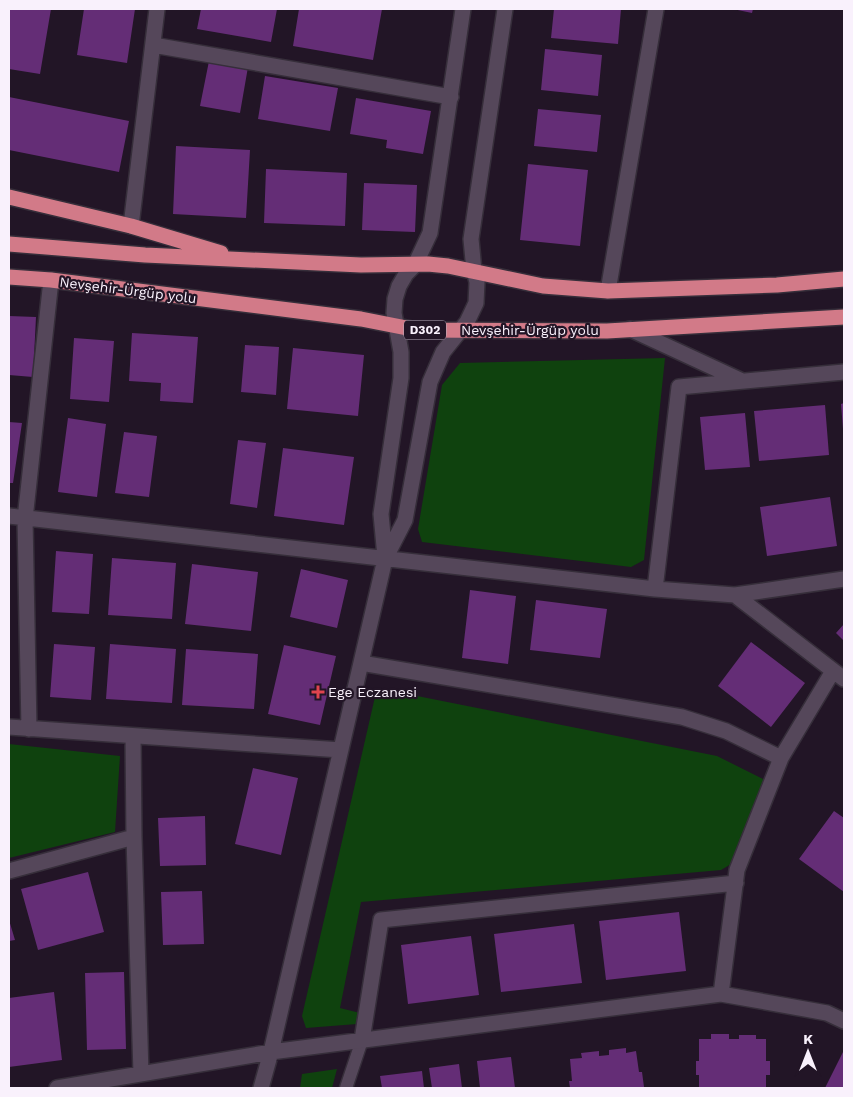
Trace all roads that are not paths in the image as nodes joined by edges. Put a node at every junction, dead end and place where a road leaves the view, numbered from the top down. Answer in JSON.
{"nodes":[{"id":1,"x":157,"y":9,"type":"edge"},
{"id":2,"x":463,"y":9,"type":"edge"},
{"id":3,"x":505,"y":9,"type":"edge"},
{"id":4,"x":656,"y":9,"type":"edge"},
{"id":5,"x":153,"y":45,"type":"junction"},
{"id":6,"x":451,"y":97,"type":"junction"},
{"id":7,"x":9,"y":197,"type":"edge"},
{"id":8,"x":131,"y":226,"type":"junction"},
{"id":9,"x":9,"y":244,"type":"edge"},
{"id":10,"x":244,"y":260,"type":"junction"},
{"id":11,"x":415,"y":264,"type":"junction"},
{"id":12,"x":474,"y":271,"type":"junction"},
{"id":13,"x":9,"y":277,"type":"edge"},
{"id":14,"x":844,"y":279,"type":"edge"},
{"id":15,"x":51,"y":280,"type":"junction"},
{"id":16,"x":608,"y":291,"type":"junction"},
{"id":17,"x":844,"y":317,"type":"edge"},
{"id":18,"x":396,"y":326,"type":"junction"},
{"id":19,"x":630,"y":329,"type":"junction"},
{"id":20,"x":460,"y":330,"type":"junction"},
{"id":21,"x":844,"y":372,"type":"edge"},
{"id":22,"x":741,"y":381,"type":"junction"},
{"id":23,"x":9,"y":516,"type":"edge"},
{"id":24,"x":25,"y":519,"type":"junction"},
{"id":25,"x":385,"y":559,"type":"junction"},
{"id":26,"x":844,"y":579,"type":"edge"},
{"id":27,"x":656,"y":589,"type":"junction"},
{"id":28,"x":735,"y":595,"type":"junction"},
{"id":29,"x":360,"y":663,"type":"junction"},
{"id":30,"x":839,"y":675,"type":"edge"},
{"id":31,"x":9,"y":727,"type":"edge"},
{"id":32,"x":29,"y":729,"type":"junction"},
{"id":33,"x":133,"y":736,"type":"junction"},
{"id":34,"x":341,"y":750,"type":"junction"},
{"id":35,"x":781,"y":758,"type":"junction"},
{"id":36,"x":134,"y":838,"type":"junction"},
{"id":37,"x":9,"y":871,"type":"edge"},
{"id":38,"x":736,"y":883,"type":"junction"},
{"id":39,"x":721,"y":994,"type":"junction"},
{"id":40,"x":844,"y":1021,"type":"edge"},
{"id":41,"x":362,"y":1040,"type":"junction"},
{"id":42,"x":271,"y":1052,"type":"junction"},
{"id":43,"x":142,"y":1074,"type":"junction"},
{"id":44,"x":57,"y":1088,"type":"edge"},
{"id":45,"x":261,"y":1088,"type":"edge"},
{"id":46,"x":271,"y":1088,"type":"edge"},
{"id":47,"x":346,"y":1088,"type":"edge"}],
"edges":[{"from":1,"to":5,"type":"street"},
{"from":2,"to":6,"type":"street"},
{"from":3,"to":12,"type":"street"},
{"from":4,"to":16,"type":"street"},
{"from":5,"to":6,"type":"street"},
{"from":5,"to":8,"type":"street"},
{"from":6,"to":11,"type":"street"},
{"from":7,"to":8,"type":"highway"},
{"from":8,"to":10,"type":"highway"},
{"from":9,"to":10,"type":"highway"},
{"from":10,"to":11,"type":"highway"},
{"from":11,"to":12,"type":"highway"},
{"from":11,"to":18,"type":"street"},
{"from":12,"to":16,"type":"highway"},
{"from":12,"to":20,"type":"street"},
{"from":13,"to":15,"type":"highway","name":"Nevşehir-Ürgüp yolu","number":"D302"},
{"from":14,"to":16,"type":"highway"},
{"from":15,"to":18,"type":"highway","name":"Nevşehir-Ürgüp yolu","number":"D302"},
{"from":15,"to":24,"type":"street"},
{"from":17,"to":19,"type":"highway","name":"Nevşehir-Ürgüp yolu","number":"D302"},
{"from":18,"to":20,"type":"highway","name":"Nevşehir-Ürgüp yolu","number":"D302"},
{"from":18,"to":25,"type":"street"},
{"from":19,"to":20,"type":"highway","name":"Nevşehir-Ürgüp yolu","number":"D302"},
{"from":19,"to":22,"type":"street"},
{"from":20,"to":25,"type":"street"},
{"from":21,"to":22,"type":"street"},
{"from":22,"to":27,"type":"street"},
{"from":23,"to":24,"type":"street"},
{"from":24,"to":25,"type":"street"},
{"from":24,"to":32,"type":"street"},
{"from":25,"to":27,"type":"street"},
{"from":25,"to":29,"type":"street"},
{"from":26,"to":28,"type":"street"},
{"from":27,"to":28,"type":"street"},
{"from":28,"to":30,"type":"street"},
{"from":29,"to":34,"type":"street"},
{"from":29,"to":35,"type":"street"},
{"from":30,"to":35,"type":"street"},
{"from":31,"to":32,"type":"street"},
{"from":32,"to":33,"type":"street"},
{"from":33,"to":34,"type":"street"},
{"from":33,"to":36,"type":"street"},
{"from":34,"to":42,"type":"street"},
{"from":35,"to":38,"type":"street"},
{"from":36,"to":37,"type":"street"},
{"from":36,"to":43,"type":"street"},
{"from":38,"to":39,"type":"street"},
{"from":38,"to":41,"type":"street"},
{"from":39,"to":40,"type":"street"},
{"from":39,"to":41,"type":"street"},
{"from":41,"to":42,"type":"street"},
{"from":41,"to":47,"type":"lane"},
{"from":42,"to":43,"type":"street"},
{"from":42,"to":45,"type":"street"},
{"from":42,"to":46,"type":"street"},
{"from":43,"to":44,"type":"street"}]}
